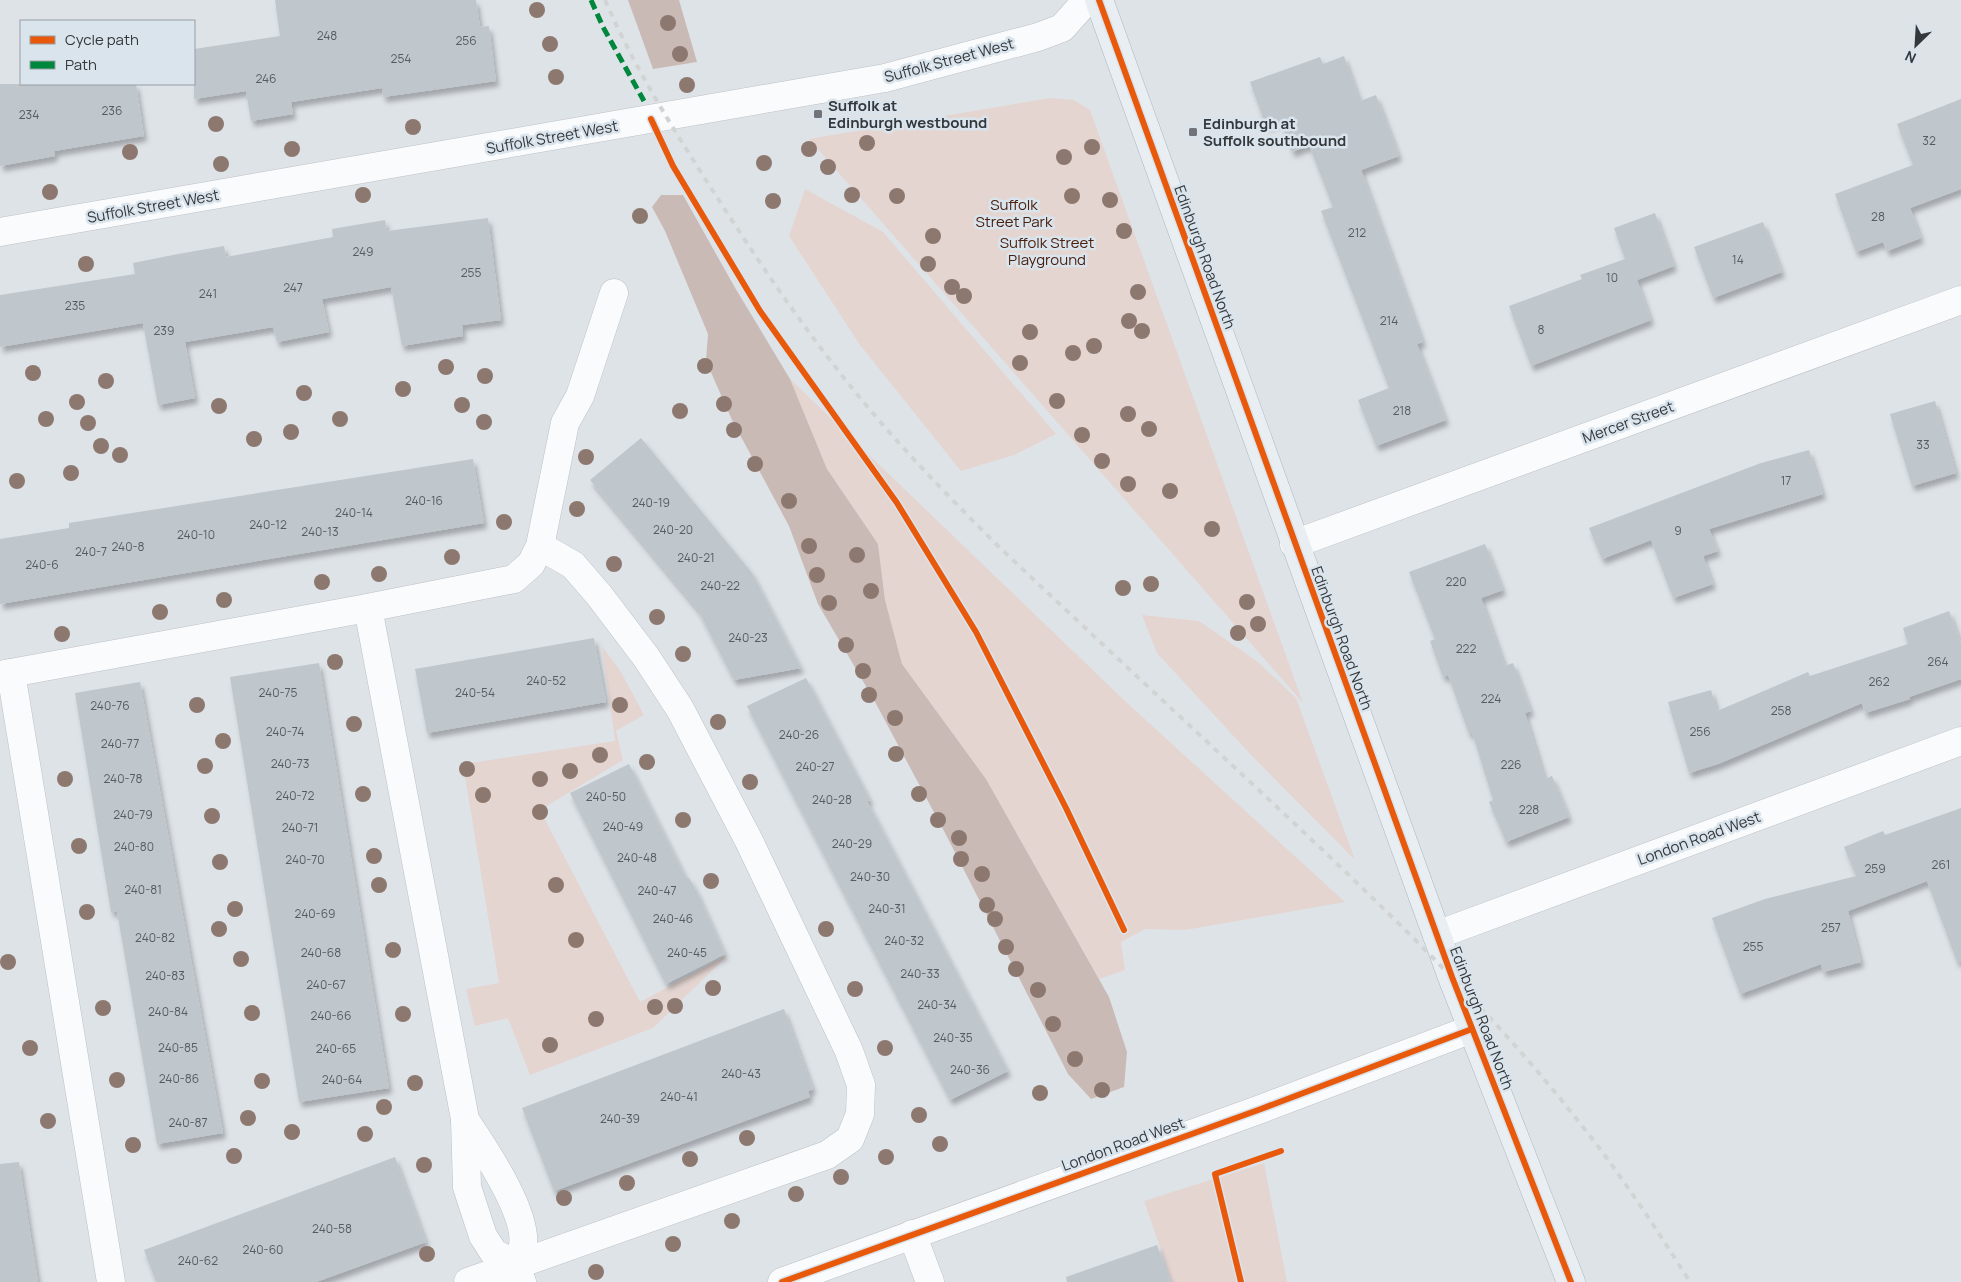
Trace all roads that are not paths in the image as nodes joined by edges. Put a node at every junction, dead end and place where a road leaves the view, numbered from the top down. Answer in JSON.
{"nodes":[{"id":1,"x":1087,"y":0,"type":"edge"},
{"id":2,"x":1099,"y":0,"type":"edge"},
{"id":3,"x":0,"y":232,"type":"edge"},
{"id":4,"x":614,"y":293,"type":"dead end"},
{"id":5,"x":1961,"y":300,"type":"edge"},
{"id":6,"x":1294,"y":544,"type":"junction"},
{"id":7,"x":540,"y":546,"type":"junction"},
{"id":8,"x":368,"y":608,"type":"junction"},
{"id":9,"x":5,"y":674,"type":"edge"},
{"id":10,"x":1961,"y":741,"type":"edge"},
{"id":11,"x":1437,"y":935,"type":"junction"},
{"id":12,"x":1472,"y":1029,"type":"junction"},
{"id":13,"x":465,"y":1118,"type":"junction"},
{"id":14,"x":912,"y":1234,"type":"junction"},
{"id":15,"x":518,"y":1273,"type":"edge"},
{"id":16,"x":111,"y":1282,"type":"edge"},
{"id":17,"x":468,"y":1282,"type":"edge"},
{"id":18,"x":782,"y":1282,"type":"edge"},
{"id":19,"x":930,"y":1282,"type":"edge"},
{"id":20,"x":1571,"y":1282,"type":"edge"}],
"edges":[{"from":1,"to":3,"type":"street","name":"Suffolk Street West"},
{"from":2,"to":6,"type":"main road","name":"Edinburgh Road North"},
{"from":4,"to":7,"type":"street"},
{"from":5,"to":6,"type":"street","name":"Mercer Street"},
{"from":6,"to":11,"type":"main road","name":"Edinburgh Road North"},
{"from":7,"to":8,"type":"street"},
{"from":7,"to":15,"type":"street"},
{"from":8,"to":9,"type":"street"},
{"from":8,"to":13,"type":"street"},
{"from":9,"to":16,"type":"street"},
{"from":10,"to":11,"type":"street","name":"London Road West"},
{"from":11,"to":12,"type":"main road","name":"Edinburgh Road North"},
{"from":12,"to":14,"type":"street","name":"London Road West"},
{"from":12,"to":20,"type":"main road","name":"Edinburgh Road North"},
{"from":13,"to":15,"type":"street"},
{"from":13,"to":15,"type":"street"},
{"from":14,"to":18,"type":"street","name":"London Road West"},
{"from":14,"to":19,"type":"street"},
{"from":15,"to":17,"type":"street"}]}
